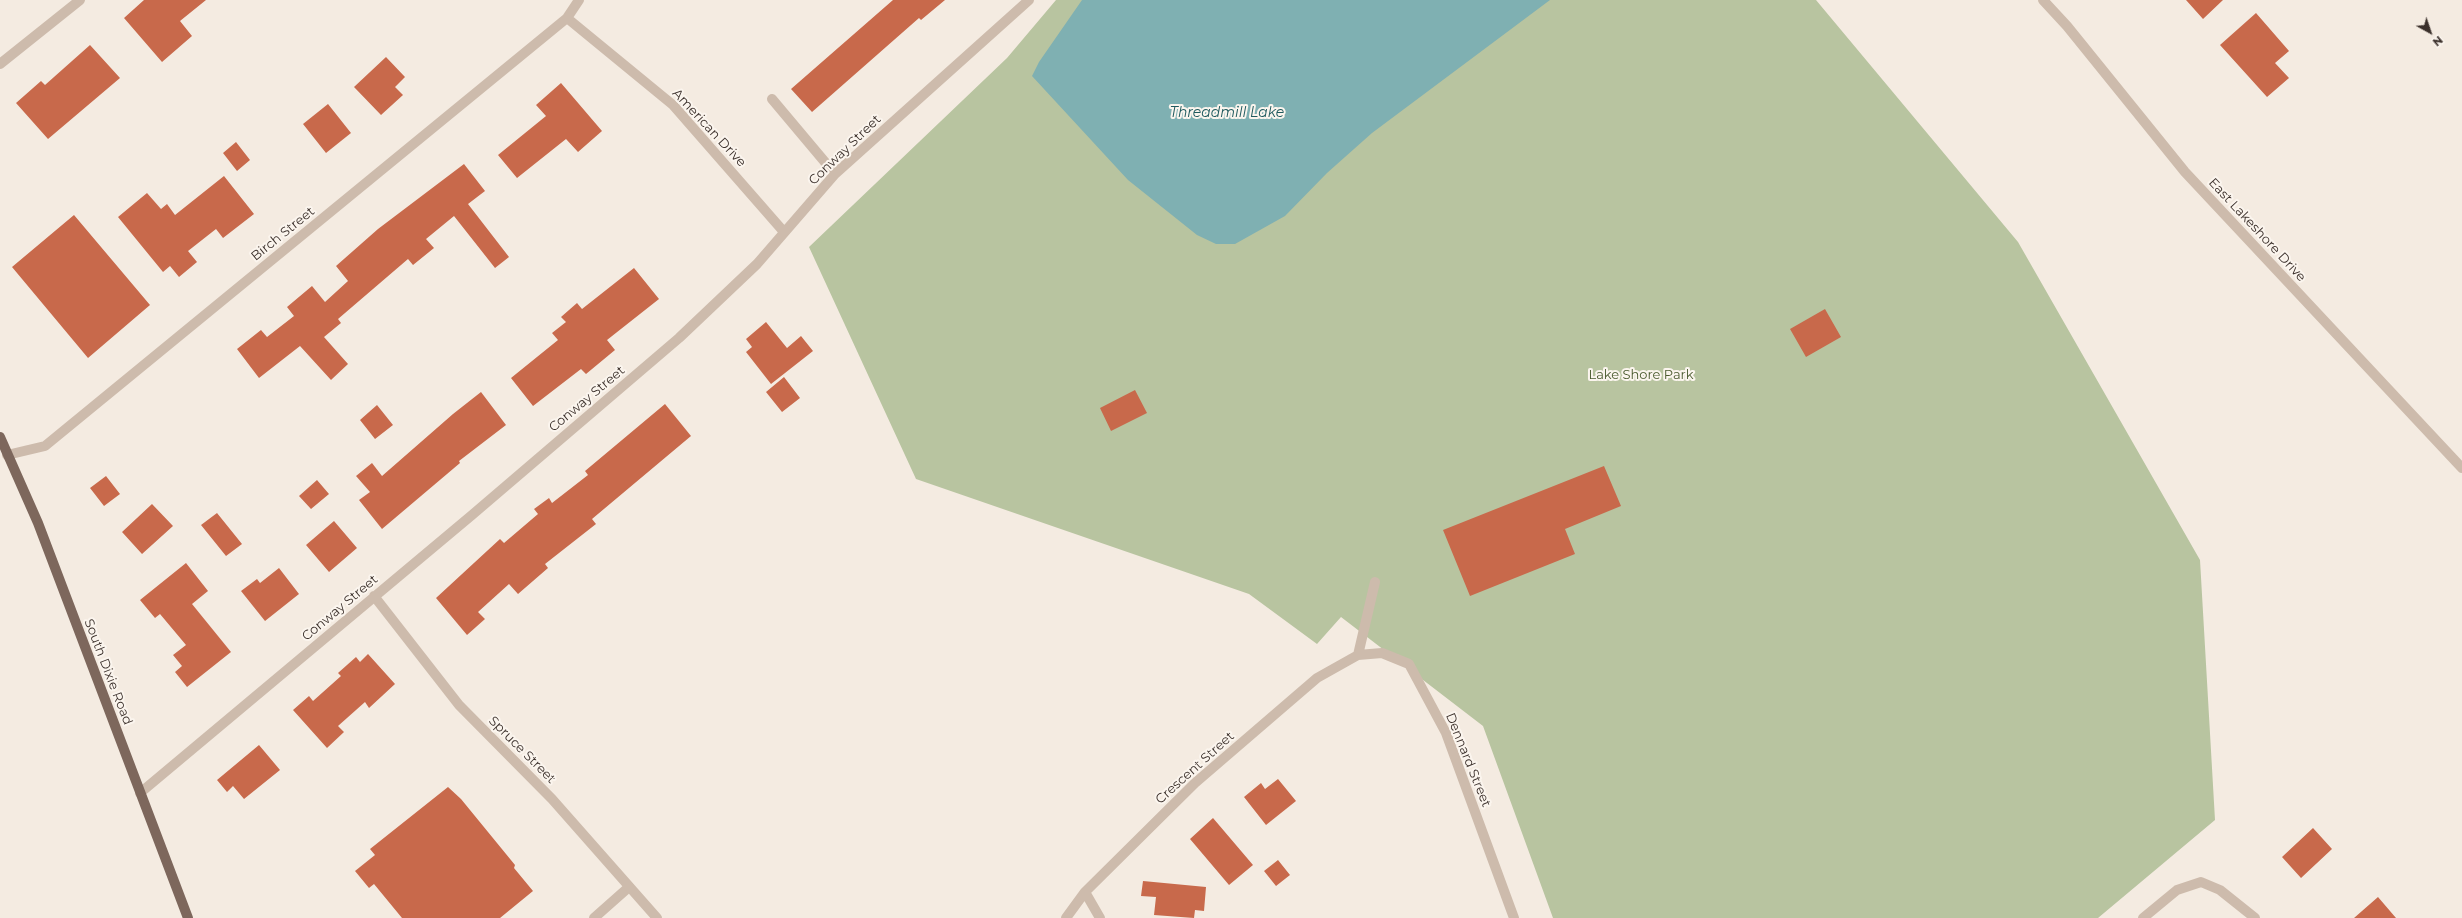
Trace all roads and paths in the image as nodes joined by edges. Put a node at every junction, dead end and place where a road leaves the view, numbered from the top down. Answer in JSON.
{"nodes":[{"id":1,"x":80,"y":0,"type":"edge"},
{"id":2,"x":579,"y":0,"type":"edge"},
{"id":3,"x":1029,"y":0,"type":"edge"},
{"id":4,"x":2043,"y":0,"type":"edge"},
{"id":5,"x":567,"y":18,"type":"junction"},
{"id":6,"x":0,"y":64,"type":"edge"},
{"id":7,"x":772,"y":99,"type":"dead end"},
{"id":8,"x":835,"y":174,"type":"junction"},
{"id":9,"x":784,"y":232,"type":"junction"},
{"id":10,"x":0,"y":437,"type":"edge"},
{"id":11,"x":7,"y":456,"type":"junction"},
{"id":12,"x":2462,"y":468,"type":"edge"},
{"id":13,"x":1375,"y":582,"type":"dead end"},
{"id":14,"x":374,"y":596,"type":"junction"},
{"id":15,"x":1358,"y":655,"type":"junction"},
{"id":16,"x":140,"y":793,"type":"junction"},
{"id":17,"x":629,"y":887,"type":"junction"},
{"id":18,"x":1085,"y":892,"type":"junction"},
{"id":19,"x":188,"y":918,"type":"edge"},
{"id":20,"x":594,"y":918,"type":"edge"},
{"id":21,"x":657,"y":918,"type":"edge"},
{"id":22,"x":1066,"y":918,"type":"edge"},
{"id":23,"x":1100,"y":918,"type":"edge"},
{"id":24,"x":1514,"y":918,"type":"edge"},
{"id":25,"x":2143,"y":918,"type":"edge"},
{"id":26,"x":2255,"y":918,"type":"edge"}],
"edges":[{"from":1,"to":6,"type":"street"},
{"from":2,"to":5,"type":"street"},
{"from":3,"to":8,"type":"street","name":"Conway Street"},
{"from":4,"to":12,"type":"street","name":"East Lakeshore Drive"},
{"from":5,"to":9,"type":"street","name":"American Drive"},
{"from":5,"to":11,"type":"street","name":"Birch Street"},
{"from":7,"to":8,"type":"street"},
{"from":8,"to":9,"type":"street","name":"Conway Street"},
{"from":9,"to":14,"type":"street","name":"Conway Street"},
{"from":10,"to":11,"type":"main road","name":"South Dixie Road"},
{"from":11,"to":16,"type":"main road","name":"South Dixie Road"},
{"from":13,"to":15,"type":"street"},
{"from":14,"to":16,"type":"street","name":"Conway Street"},
{"from":14,"to":17,"type":"street","name":"Spruce Street"},
{"from":15,"to":18,"type":"street","name":"Crescent Street"},
{"from":15,"to":24,"type":"street","name":"Dennard Street"},
{"from":16,"to":19,"type":"main road","name":"South Dixie Road"},
{"from":17,"to":20,"type":"street"},
{"from":17,"to":21,"type":"street","name":"Spruce Street"},
{"from":18,"to":22,"type":"street","name":"Crescent Street"},
{"from":18,"to":23,"type":"street"},
{"from":25,"to":26,"type":"street"}]}
